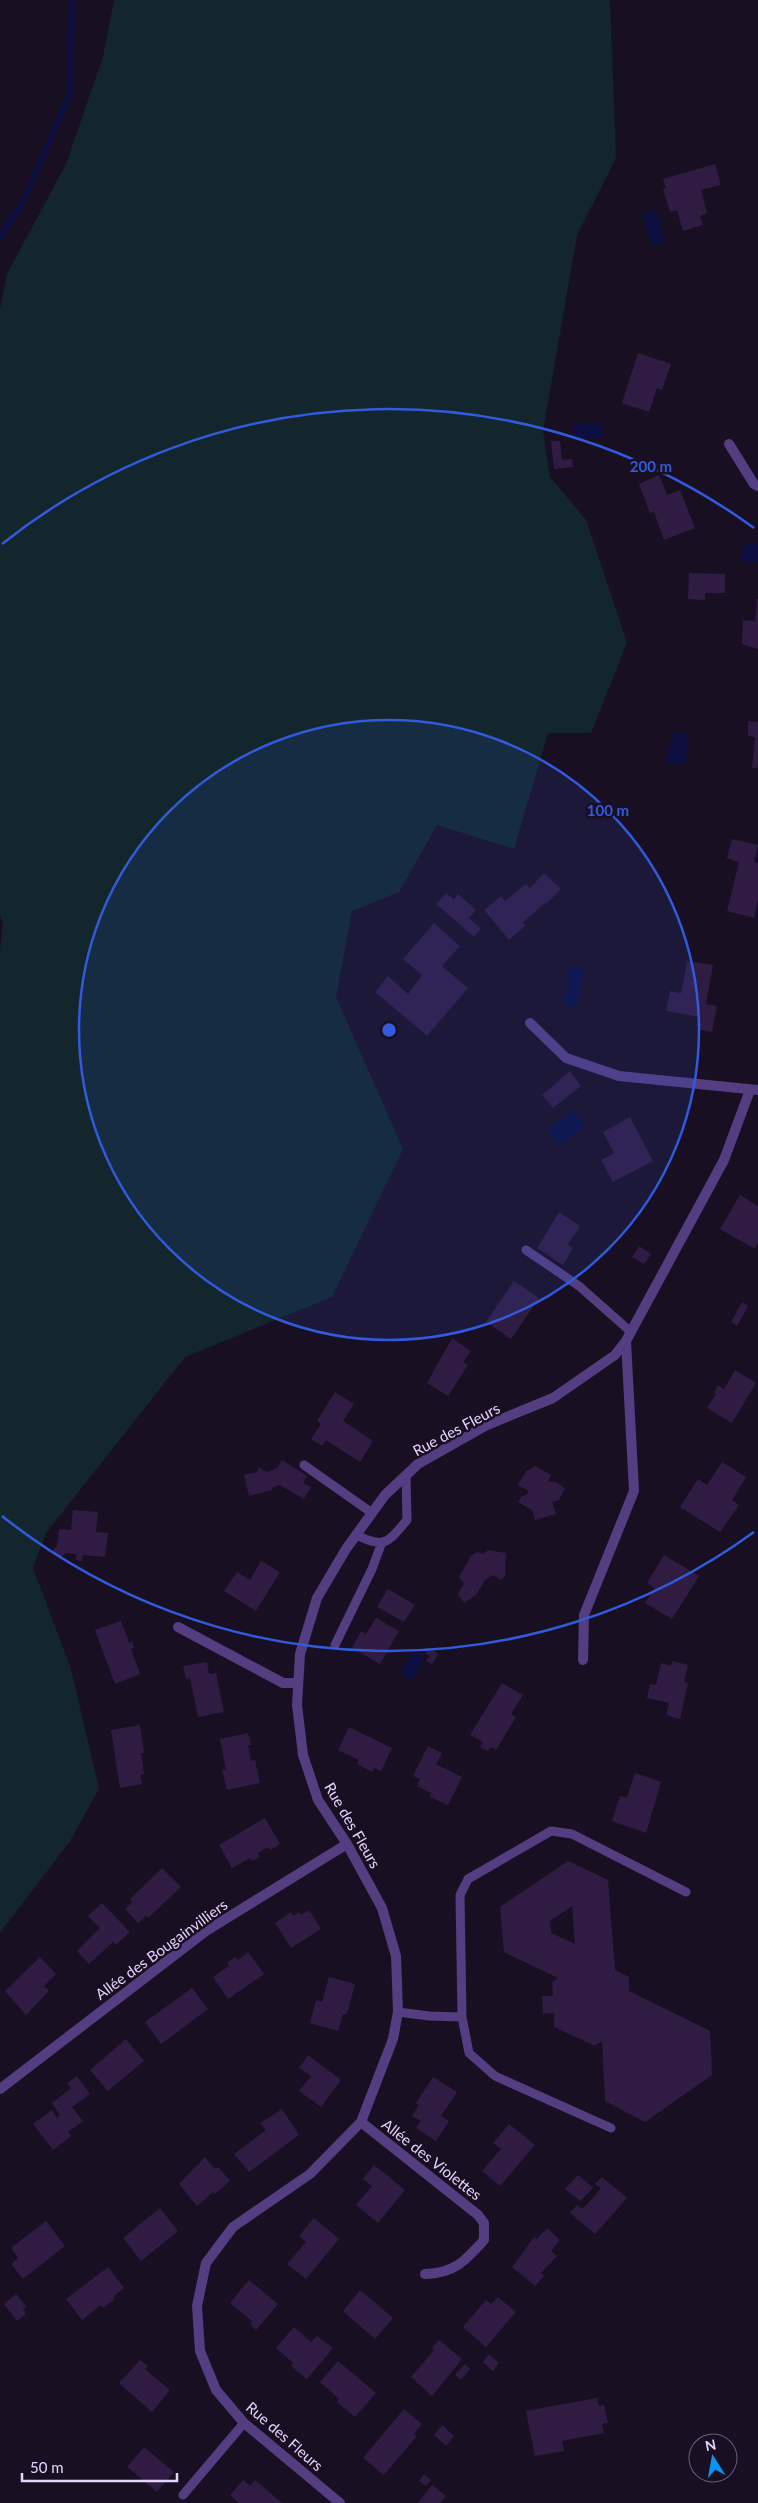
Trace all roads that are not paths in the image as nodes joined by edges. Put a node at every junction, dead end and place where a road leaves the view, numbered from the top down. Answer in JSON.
{"nodes":[{"id":1,"x":730,"y":444,"type":"dead end"},
{"id":2,"x":758,"y":486,"type":"edge"},
{"id":3,"x":530,"y":1023,"type":"dead end"},
{"id":4,"x":754,"y":1090,"type":"edge"},
{"id":5,"x":526,"y":1250,"type":"dead end"},
{"id":6,"x":631,"y":1332,"type":"junction"},
{"id":7,"x":626,"y":1341,"type":"junction"},
{"id":8,"x":304,"y":1464,"type":"dead end"},
{"id":9,"x":406,"y":1475,"type":"junction"},
{"id":10,"x":372,"y":1513,"type":"junction"},
{"id":11,"x":356,"y":1535,"type":"junction"},
{"id":12,"x":382,"y":1542,"type":"junction"},
{"id":13,"x":178,"y":1627,"type":"dead end"},
{"id":14,"x":335,"y":1645,"type":"dead end"},
{"id":15,"x":583,"y":1660,"type":"dead end"},
{"id":16,"x":298,"y":1683,"type":"junction"},
{"id":17,"x":347,"y":1844,"type":"junction"},
{"id":18,"x":686,"y":1892,"type":"dead end"},
{"id":19,"x":398,"y":2012,"type":"junction"},
{"id":20,"x":462,"y":2017,"type":"junction"},
{"id":21,"x":0,"y":2089,"type":"edge"},
{"id":22,"x":361,"y":2122,"type":"junction"},
{"id":23,"x":611,"y":2128,"type":"dead end"},
{"id":24,"x":426,"y":2274,"type":"dead end"},
{"id":25,"x":244,"y":2423,"type":"junction"},
{"id":26,"x":183,"y":2495,"type":"dead end"},
{"id":27,"x":340,"y":2503,"type":"edge"}],
"edges":[{"from":1,"to":2,"type":"street"},
{"from":3,"to":4,"type":"street"},
{"from":4,"to":6,"type":"street","name":"Rue des Fleurs"},
{"from":5,"to":6,"type":"lane"},
{"from":6,"to":7,"type":"street","name":"Rue des Fleurs"},
{"from":7,"to":9,"type":"street","name":"Rue des Fleurs"},
{"from":7,"to":15,"type":"street"},
{"from":8,"to":10,"type":"lane"},
{"from":9,"to":10,"type":"street","name":"Rue des Fleurs"},
{"from":9,"to":12,"type":"lane"},
{"from":10,"to":11,"type":"street","name":"Rue des Fleurs"},
{"from":11,"to":12,"type":"lane"},
{"from":11,"to":16,"type":"street","name":"Rue des Fleurs"},
{"from":12,"to":14,"type":"lane"},
{"from":13,"to":16,"type":"street"},
{"from":16,"to":17,"type":"street","name":"Rue des Fleurs"},
{"from":17,"to":19,"type":"street","name":"Rue des Fleurs"},
{"from":17,"to":21,"type":"street","name":"Allée des Bougainvilliers"},
{"from":18,"to":20,"type":"lane"},
{"from":19,"to":20,"type":"lane"},
{"from":19,"to":22,"type":"street","name":"Rue des Fleurs"},
{"from":20,"to":23,"type":"lane"},
{"from":22,"to":24,"type":"street","name":"Allée des Violettes"},
{"from":22,"to":25,"type":"street","name":"Rue des Fleurs"},
{"from":25,"to":26,"type":"lane"},
{"from":25,"to":27,"type":"street","name":"Rue des Fleurs"}]}
